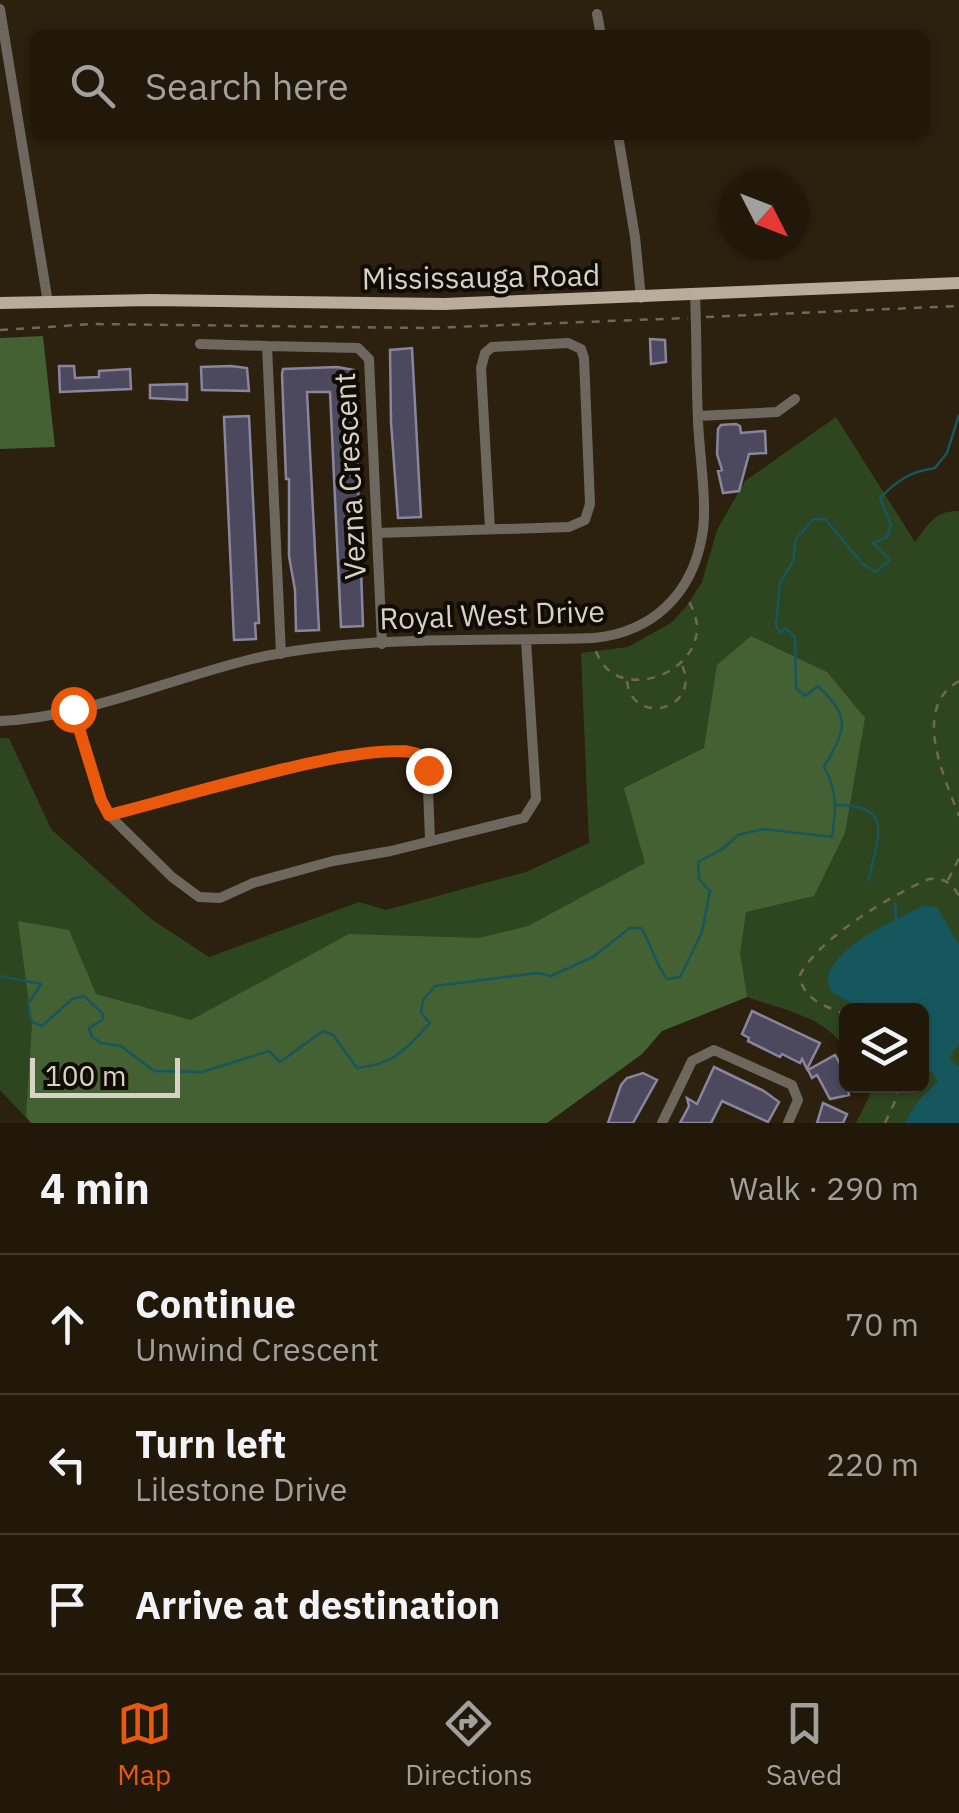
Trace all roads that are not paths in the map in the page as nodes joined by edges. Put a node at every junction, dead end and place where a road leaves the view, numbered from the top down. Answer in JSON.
{"nodes":[{"id":1,"x":0,"y":10,"type":"edge"},
{"id":2,"x":597,"y":14,"type":"dead end"},
{"id":3,"x":600,"y":30,"type":"edge"},
{"id":4,"x":619,"y":140,"type":"edge"},
{"id":5,"x":959,"y":283,"type":"edge"},
{"id":6,"x":695,"y":296,"type":"junction"},
{"id":7,"x":642,"y":298,"type":"junction"},
{"id":8,"x":48,"y":303,"type":"junction"},
{"id":9,"x":1,"y":304,"type":"edge"},
{"id":10,"x":200,"y":344,"type":"dead end"},
{"id":11,"x":267,"y":346,"type":"junction"},
{"id":12,"x":796,"y":399,"type":"dead end"},
{"id":13,"x":698,"y":416,"type":"junction"},
{"id":14,"x":490,"y":529,"type":"junction"},
{"id":15,"x":377,"y":533,"type":"junction"},
{"id":16,"x":526,"y":640,"type":"junction"},
{"id":17,"x":382,"y":644,"type":"junction"},
{"id":18,"x":281,"y":654,"type":"junction"},
{"id":19,"x":73,"y":709,"type":"junction"},
{"id":20,"x":0,"y":721,"type":"edge"},
{"id":21,"x":109,"y":815,"type":"junction"},
{"id":22,"x":430,"y":839,"type":"junction"},
{"id":23,"x":662,"y":1123,"type":"edge"},
{"id":24,"x":788,"y":1123,"type":"edge"}],
"edges":[{"from":1,"to":8,"type":"street"},
{"from":2,"to":3,"type":"street"},
{"from":4,"to":7,"type":"street"},
{"from":5,"to":6,"type":"main road","name":"Mississauga Road"},
{"from":6,"to":7,"type":"main road","name":"Mississauga Road"},
{"from":6,"to":13,"type":"street","name":"Royal West Drive"},
{"from":7,"to":8,"type":"main road","name":"Mississauga Road"},
{"from":8,"to":9,"type":"main road","name":"Mississauga Road"},
{"from":10,"to":11,"type":"street","name":"Vezna Crescent"},
{"from":11,"to":15,"type":"street","name":"Vezna Crescent"},
{"from":11,"to":18,"type":"street"},
{"from":12,"to":13,"type":"street"},
{"from":13,"to":16,"type":"street","name":"Royal West Drive"},
{"from":14,"to":14,"type":"street"},
{"from":14,"to":15,"type":"street"},
{"from":15,"to":17,"type":"street","name":"Vezna Crescent"},
{"from":16,"to":17,"type":"street","name":"Royal West Drive"},
{"from":16,"to":22,"type":"street"},
{"from":17,"to":18,"type":"street","name":"Royal West Drive"},
{"from":18,"to":19,"type":"street","name":"Royal West Drive"},
{"from":19,"to":20,"type":"street","name":"Royal West Drive"},
{"from":19,"to":21,"type":"street"},
{"from":21,"to":22,"type":"street"},
{"from":21,"to":22,"type":"street"},
{"from":23,"to":24,"type":"street"}]}
